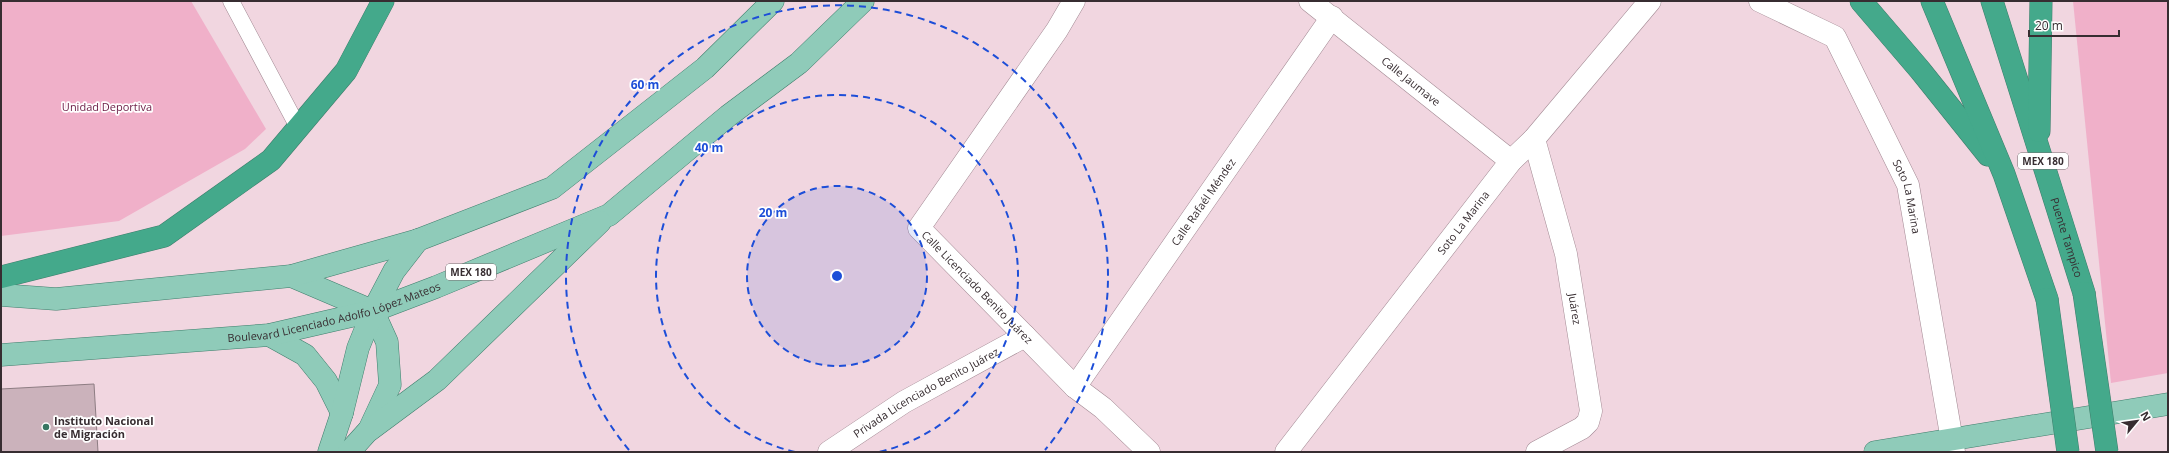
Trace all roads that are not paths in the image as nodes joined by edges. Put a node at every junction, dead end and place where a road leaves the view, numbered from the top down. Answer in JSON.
{"nodes":[{"id":1,"x":231,"y":1,"type":"edge"},
{"id":2,"x":384,"y":1,"type":"edge"},
{"id":3,"x":773,"y":1,"type":"edge"},
{"id":4,"x":863,"y":1,"type":"edge"},
{"id":5,"x":1074,"y":1,"type":"edge"},
{"id":6,"x":1310,"y":1,"type":"edge"},
{"id":7,"x":1650,"y":1,"type":"edge"},
{"id":8,"x":1760,"y":1,"type":"edge"},
{"id":9,"x":1861,"y":1,"type":"edge"},
{"id":10,"x":1932,"y":1,"type":"edge"},
{"id":11,"x":1987,"y":1,"type":"edge"},
{"id":12,"x":1992,"y":1,"type":"edge"},
{"id":13,"x":2041,"y":1,"type":"edge"},
{"id":14,"x":1332,"y":17,"type":"junction"},
{"id":15,"x":2000,"y":29,"type":"junction"},
{"id":16,"x":299,"y":129,"type":"junction"},
{"id":17,"x":1534,"y":139,"type":"junction"},
{"id":18,"x":2039,"y":148,"type":"junction"},
{"id":19,"x":1511,"y":161,"type":"junction"},
{"id":20,"x":2004,"y":174,"type":"junction"},
{"id":21,"x":609,"y":215,"type":"junction"},
{"id":22,"x":418,"y":240,"type":"junction"},
{"id":23,"x":292,"y":276,"type":"junction"},
{"id":24,"x":1,"y":277,"type":"edge"},
{"id":25,"x":1,"y":295,"type":"edge"},
{"id":26,"x":373,"y":311,"type":"junction"},
{"id":27,"x":269,"y":335,"type":"junction"},
{"id":28,"x":1025,"y":336,"type":"junction"},
{"id":29,"x":1,"y":355,"type":"edge"},
{"id":30,"x":1075,"y":387,"type":"junction"},
{"id":31,"x":2168,"y":404,"type":"edge"},
{"id":32,"x":342,"y":413,"type":"junction"},
{"id":33,"x":368,"y":432,"type":"junction"},
{"id":34,"x":1953,"y":445,"type":"edge"},
{"id":35,"x":329,"y":452,"type":"edge"},
{"id":36,"x":349,"y":452,"type":"edge"},
{"id":37,"x":829,"y":452,"type":"edge"},
{"id":38,"x":1149,"y":452,"type":"edge"},
{"id":39,"x":1286,"y":452,"type":"edge"},
{"id":40,"x":1537,"y":452,"type":"edge"},
{"id":41,"x":1875,"y":452,"type":"edge"},
{"id":42,"x":2068,"y":452,"type":"edge"},
{"id":43,"x":2107,"y":452,"type":"edge"}],
"edges":[{"from":1,"to":16,"type":"lane"},
{"from":2,"to":16,"type":"highway"},
{"from":3,"to":22,"type":"main road"},
{"from":4,"to":21,"type":"main road","name":"Boulevard Licenciado Adolfo López Mateos","number":"MEX 180"},
{"from":5,"to":28,"type":"street","name":"Calle Licenciado Benito Juárez"},
{"from":6,"to":14,"type":"street","name":"Calle Jaumave"},
{"from":7,"to":17,"type":"street","name":"Soto La Marina"},
{"from":8,"to":34,"type":"street","name":"Soto La Marina"},
{"from":9,"to":20,"type":"highway","number":"MEX 180"},
{"from":10,"to":20,"type":"highway","number":"MEX 180"},
{"from":11,"to":15,"type":"highway","number":"MEX 180"},
{"from":12,"to":15,"type":"highway","number":"MEX 180"},
{"from":13,"to":18,"type":"highway"},
{"from":14,"to":19,"type":"street","name":"Calle Jaumave"},
{"from":14,"to":30,"type":"street","name":"Calle Rafaél Méndez"},
{"from":15,"to":18,"type":"highway","name":"Puente Tampico","number":"MEX 180"},
{"from":16,"to":24,"type":"highway"},
{"from":17,"to":19,"type":"street","name":"Soto La Marina"},
{"from":17,"to":40,"type":"street","name":"Juárez"},
{"from":18,"to":43,"type":"highway","name":"Puente Tampico","number":"MEX 180","bridge":true},
{"from":19,"to":39,"type":"street","name":"Soto La Marina"},
{"from":20,"to":42,"type":"highway","number":"MEX 180","bridge":true},
{"from":21,"to":26,"type":"main road","name":"Boulevard Licenciado Adolfo López Mateos","number":"MEX 180"},
{"from":21,"to":33,"type":"main road"},
{"from":22,"to":23,"type":"main road"},
{"from":22,"to":26,"type":"main road"},
{"from":23,"to":25,"type":"main road"},
{"from":23,"to":26,"type":"main road"},
{"from":26,"to":27,"type":"main road","name":"Boulevard Licenciado Adolfo López Mateos","number":"MEX 180"},
{"from":26,"to":32,"type":"main road"},
{"from":26,"to":33,"type":"main road"},
{"from":27,"to":29,"type":"main road","name":"Boulevard Licenciado Adolfo López Mateos","number":"MEX 180"},
{"from":27,"to":32,"type":"main road"},
{"from":28,"to":30,"type":"street","name":"Calle Licenciado Benito Juárez"},
{"from":28,"to":37,"type":"street","name":"Privada Licenciado Benito Juárez"},
{"from":30,"to":38,"type":"street","name":"Calle Licenciado Benito Juárez"},
{"from":31,"to":34,"type":"main road"},
{"from":32,"to":35,"type":"main road"},
{"from":33,"to":36,"type":"main road"},
{"from":34,"to":41,"type":"main road"}]}
